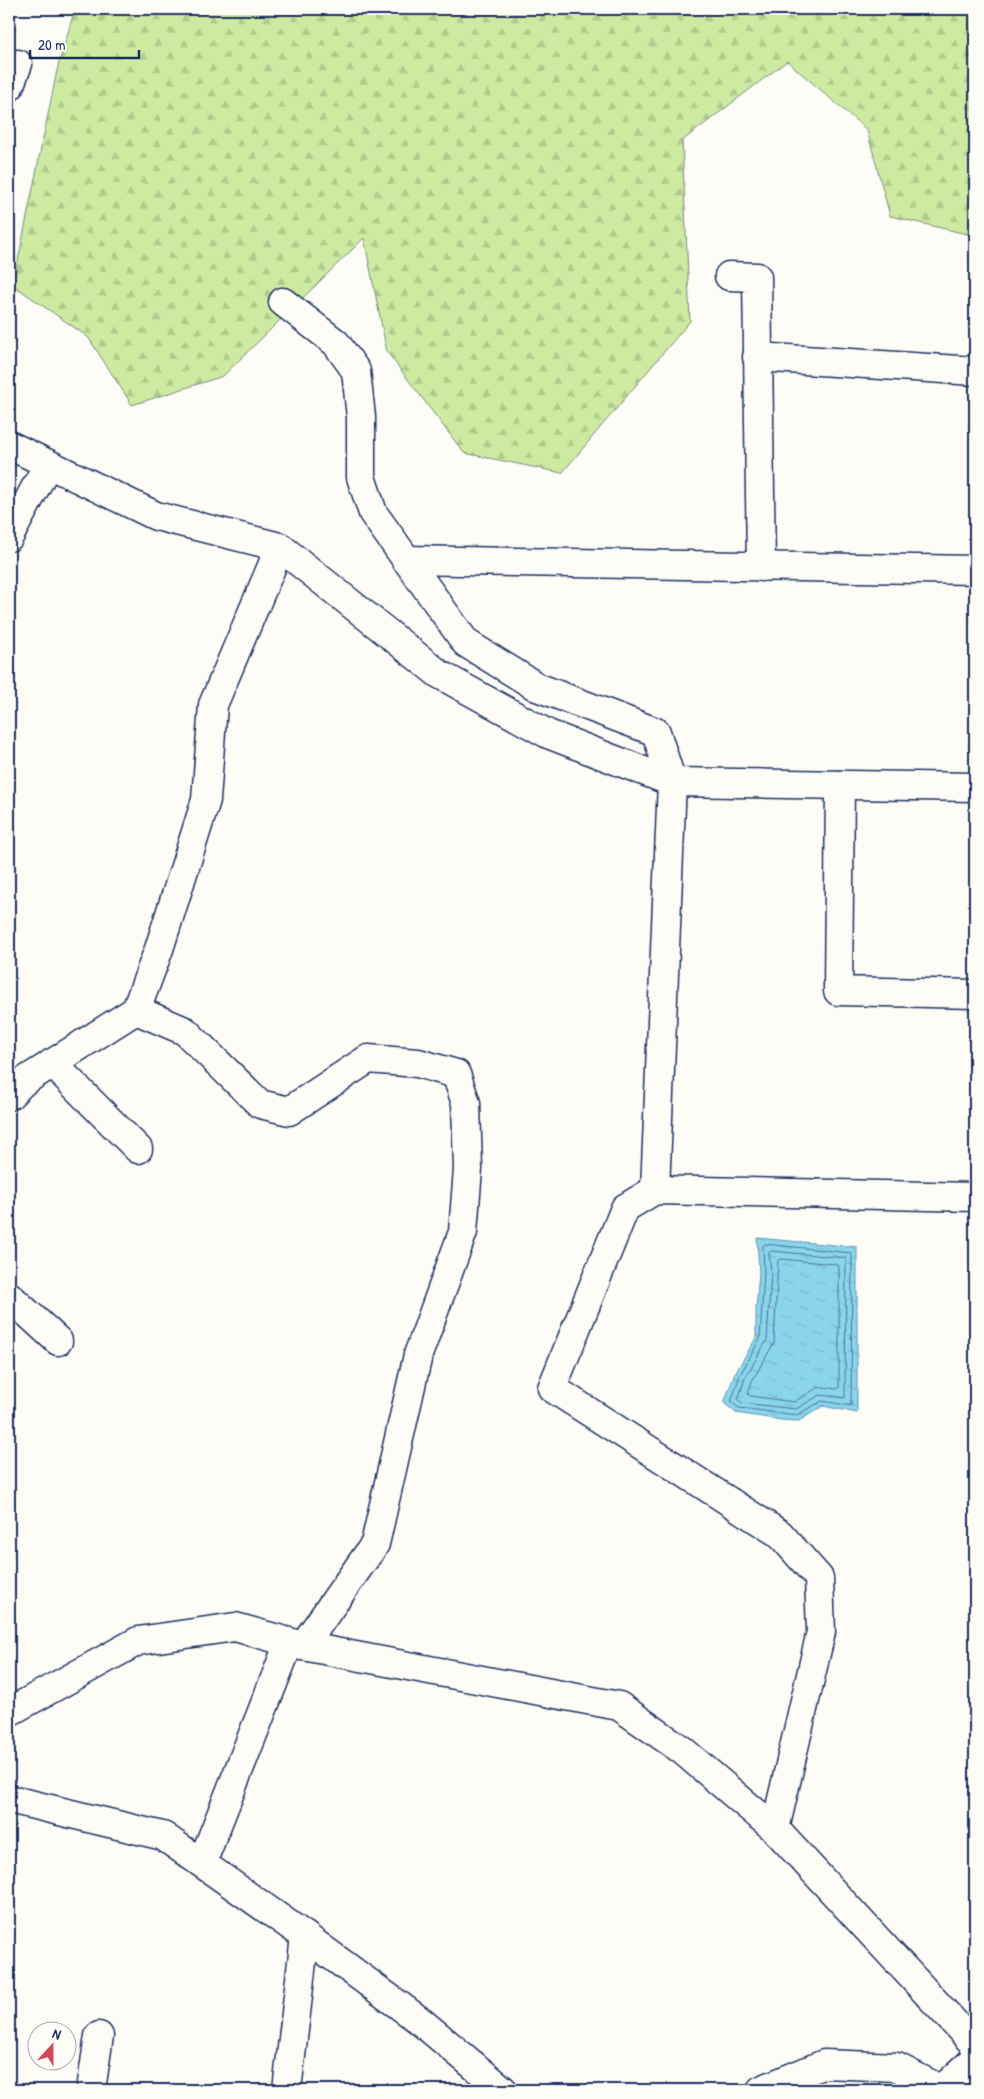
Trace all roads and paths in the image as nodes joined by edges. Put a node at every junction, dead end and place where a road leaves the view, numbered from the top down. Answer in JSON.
{"nodes":[{"id":1,"x":729,"y":276,"type":"dead end"},
{"id":2,"x":283,"y":302,"type":"dead end"},
{"id":3,"x":757,"y":357,"type":"junction"},
{"id":4,"x":975,"y":370,"type":"edge"},
{"id":5,"x":9,"y":445,"type":"edge"},
{"id":6,"x":48,"y":464,"type":"junction"},
{"id":7,"x":9,"y":537,"type":"edge"},
{"id":8,"x":280,"y":547,"type":"junction"},
{"id":9,"x":406,"y":560,"type":"junction"},
{"id":10,"x":761,"y":567,"type":"junction"},
{"id":11,"x":975,"y":570,"type":"edge"},
{"id":12,"x":672,"y":782,"type":"junction"},
{"id":13,"x":840,"y":784,"type":"junction"},
{"id":14,"x":975,"y":787,"type":"edge"},
{"id":15,"x":975,"y":994,"type":"edge"},
{"id":16,"x":136,"y":1010,"type":"junction"},
{"id":17,"x":52,"y":1063,"type":"junction"},
{"id":18,"x":9,"y":1096,"type":"edge"},
{"id":19,"x":138,"y":1149,"type":"dead end"},
{"id":20,"x":655,"y":1190,"type":"junction"},
{"id":21,"x":975,"y":1197,"type":"edge"},
{"id":22,"x":9,"y":1296,"type":"edge"},
{"id":23,"x":58,"y":1341,"type":"dead end"},
{"id":24,"x":296,"y":1644,"type":"junction"},
{"id":25,"x":9,"y":1712,"type":"edge"},
{"id":26,"x":9,"y":1799,"type":"edge"},
{"id":27,"x":775,"y":1829,"type":"junction"},
{"id":28,"x":202,"y":1864,"type":"junction"},
{"id":29,"x":305,"y":1936,"type":"junction"},
{"id":30,"x":99,"y":2036,"type":"dead end"},
{"id":31,"x":975,"y":2045,"type":"edge"},
{"id":32,"x":975,"y":2059,"type":"edge"},
{"id":33,"x":91,"y":2090,"type":"edge"},
{"id":34,"x":287,"y":2090,"type":"edge"},
{"id":35,"x":503,"y":2090,"type":"edge"},
{"id":36,"x":761,"y":2090,"type":"edge"},
{"id":37,"x":941,"y":2090,"type":"edge"}],
"edges":[{"from":1,"to":3,"type":"street"},
{"from":2,"to":9,"type":"street"},
{"from":3,"to":4,"type":"street"},
{"from":3,"to":10,"type":"street"},
{"from":5,"to":6,"type":"street"},
{"from":6,"to":7,"type":"street"},
{"from":6,"to":8,"type":"street"},
{"from":8,"to":12,"type":"street"},
{"from":8,"to":16,"type":"street"},
{"from":9,"to":10,"type":"street"},
{"from":9,"to":12,"type":"street"},
{"from":10,"to":11,"type":"street"},
{"from":12,"to":13,"type":"street"},
{"from":12,"to":20,"type":"street"},
{"from":13,"to":14,"type":"street"},
{"from":13,"to":15,"type":"street"},
{"from":16,"to":17,"type":"street"},
{"from":16,"to":24,"type":"street"},
{"from":17,"to":18,"type":"street"},
{"from":17,"to":19,"type":"street"},
{"from":20,"to":21,"type":"street"},
{"from":20,"to":27,"type":"street"},
{"from":22,"to":23,"type":"street"},
{"from":24,"to":25,"type":"street"},
{"from":24,"to":27,"type":"street"},
{"from":24,"to":28,"type":"street"},
{"from":26,"to":28,"type":"street"},
{"from":27,"to":31,"type":"street"},
{"from":28,"to":29,"type":"street"},
{"from":29,"to":34,"type":"street"},
{"from":29,"to":35,"type":"street"},
{"from":30,"to":33,"type":"street"},
{"from":32,"to":37,"type":"street"},
{"from":36,"to":37,"type":"street"}]}
